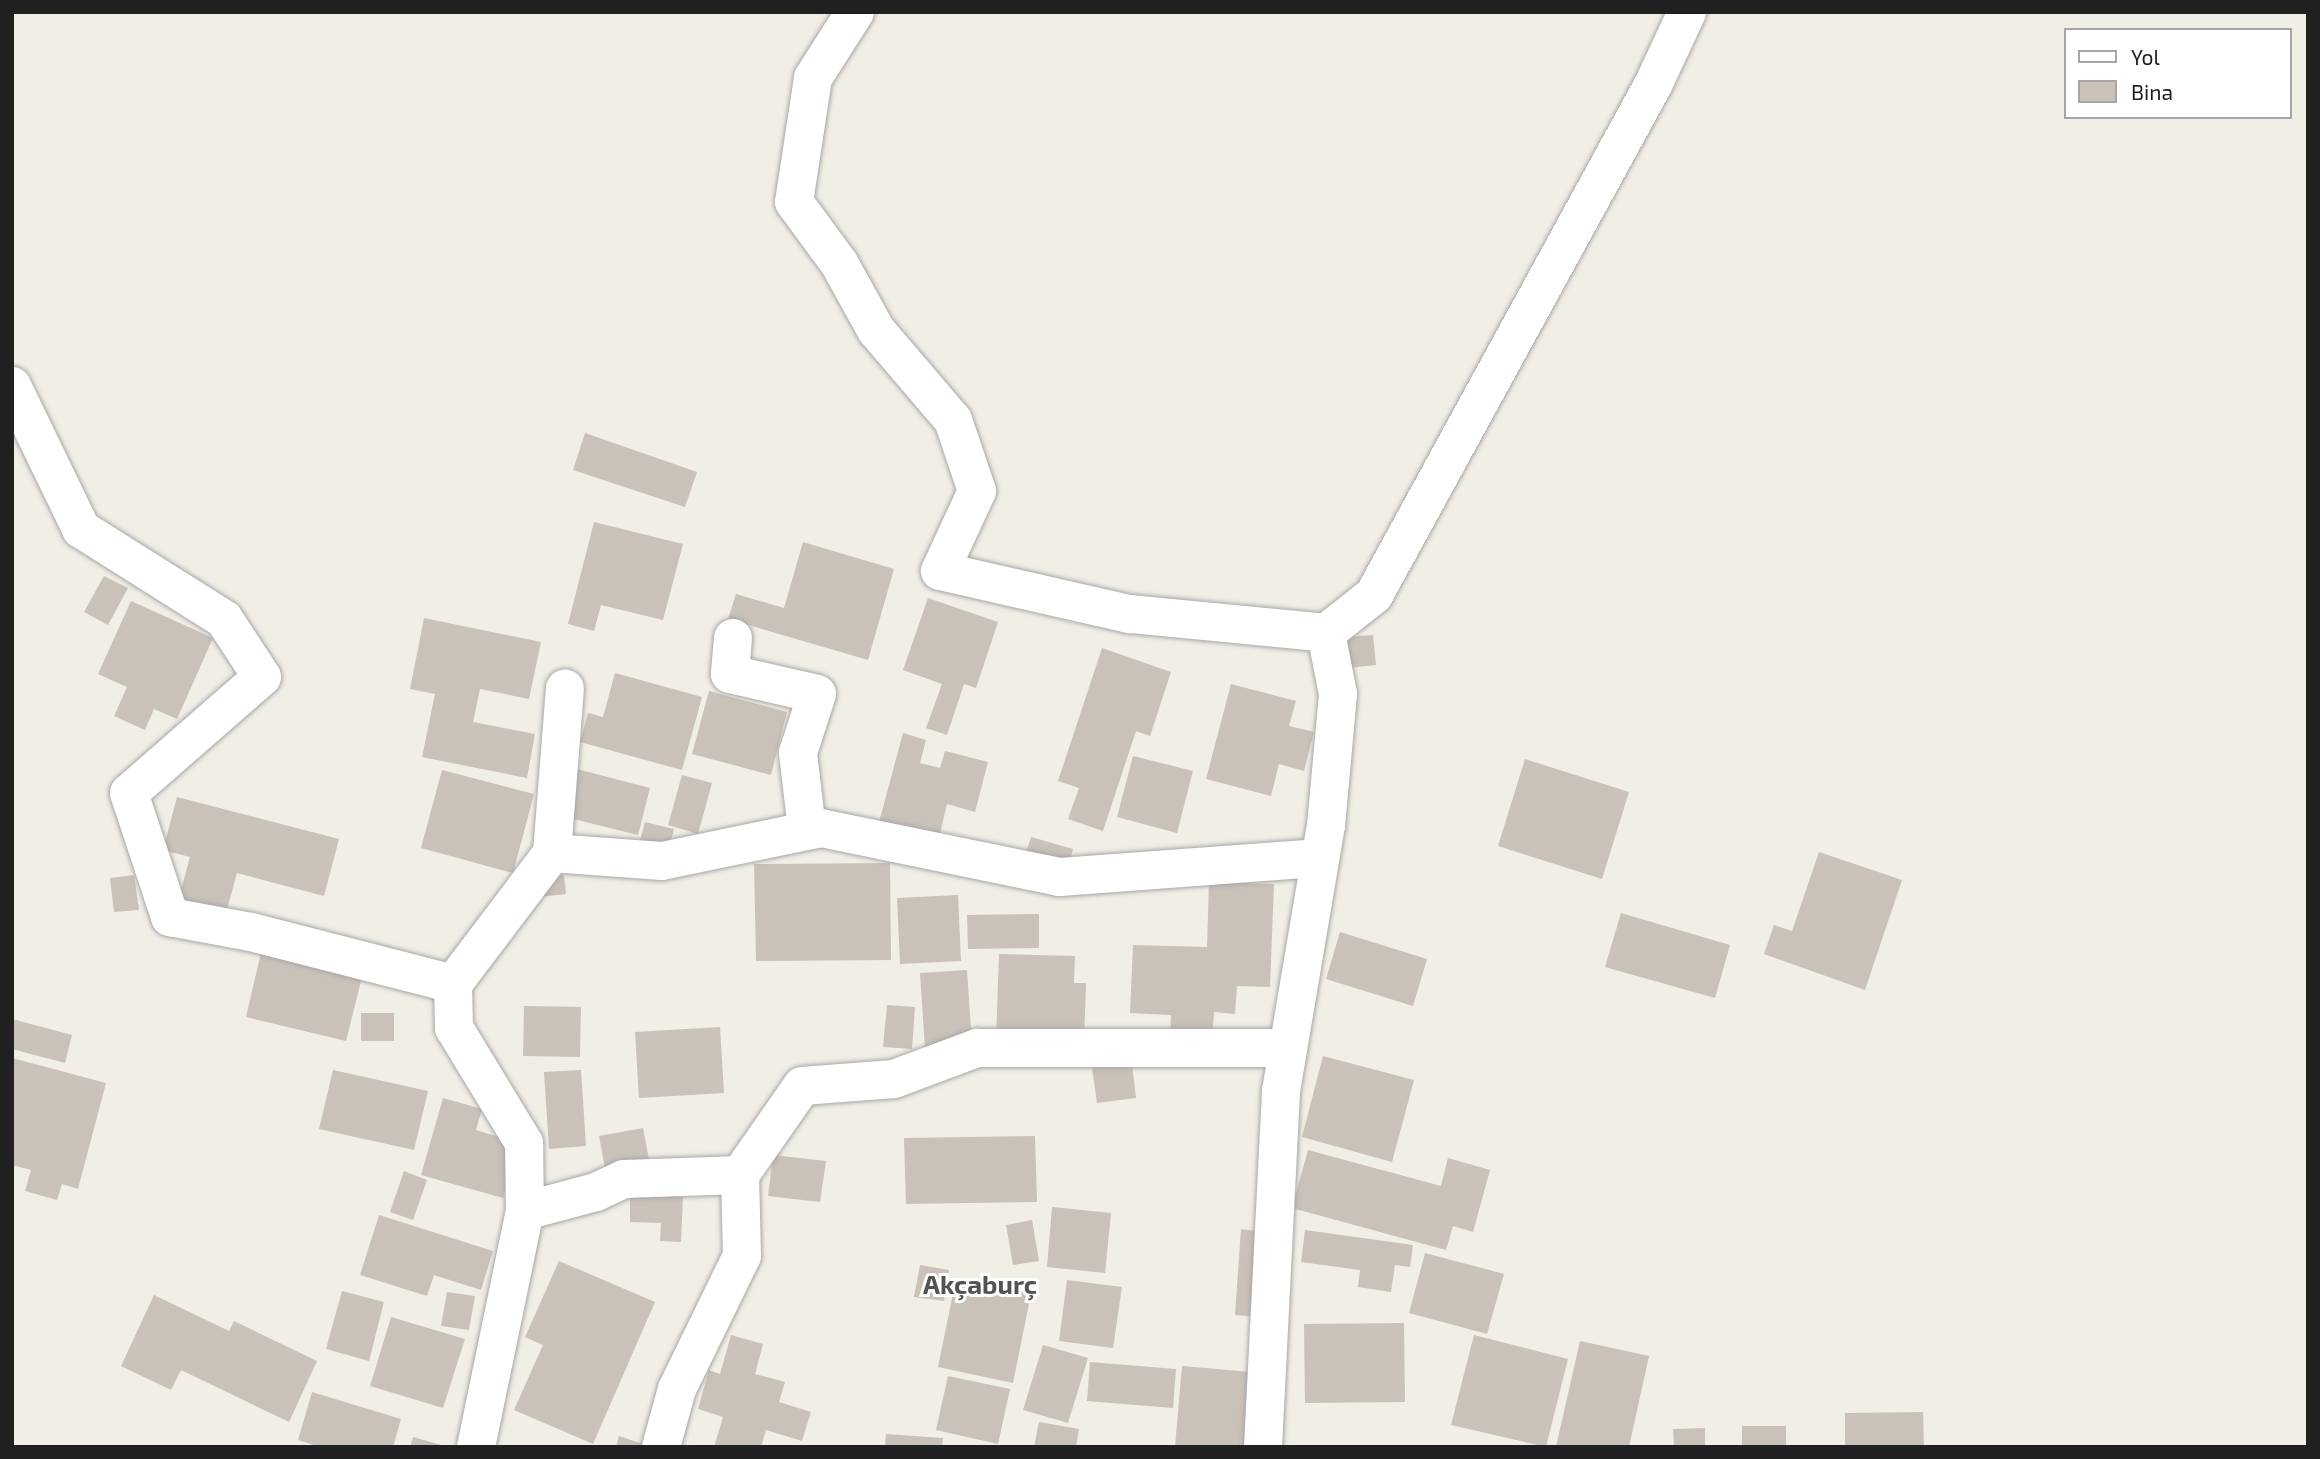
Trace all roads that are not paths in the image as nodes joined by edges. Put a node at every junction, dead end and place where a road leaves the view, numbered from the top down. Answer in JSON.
{"nodes":[{"id":1,"x":855,"y":12,"type":"edge"},
{"id":2,"x":1687,"y":12,"type":"edge"},
{"id":3,"x":12,"y":386,"type":"edge"},
{"id":4,"x":1326,"y":633,"type":"junction"},
{"id":5,"x":733,"y":638,"type":"dead end"},
{"id":6,"x":565,"y":689,"type":"dead end"},
{"id":7,"x":807,"y":830,"type":"junction"},
{"id":8,"x":552,"y":853,"type":"junction"},
{"id":9,"x":1320,"y":858,"type":"junction"},
{"id":10,"x":453,"y":984,"type":"junction"},
{"id":11,"x":1287,"y":1048,"type":"junction"},
{"id":12,"x":740,"y":1175,"type":"junction"},
{"id":13,"x":525,"y":1211,"type":"junction"},
{"id":14,"x":1265,"y":1446,"type":"edge"},
{"id":15,"x":476,"y":1447,"type":"edge"},
{"id":16,"x":661,"y":1447,"type":"edge"}],
"edges":[{"from":1,"to":4,"type":"street"},
{"from":2,"to":4,"type":"street"},
{"from":3,"to":10,"type":"street"},
{"from":4,"to":9,"type":"street"},
{"from":5,"to":7,"type":"street"},
{"from":6,"to":8,"type":"street"},
{"from":7,"to":8,"type":"street"},
{"from":7,"to":9,"type":"street"},
{"from":8,"to":10,"type":"street"},
{"from":9,"to":11,"type":"street"},
{"from":10,"to":13,"type":"street"},
{"from":11,"to":12,"type":"street"},
{"from":11,"to":14,"type":"street"},
{"from":12,"to":13,"type":"street"},
{"from":12,"to":16,"type":"street"},
{"from":13,"to":15,"type":"street"}]}
